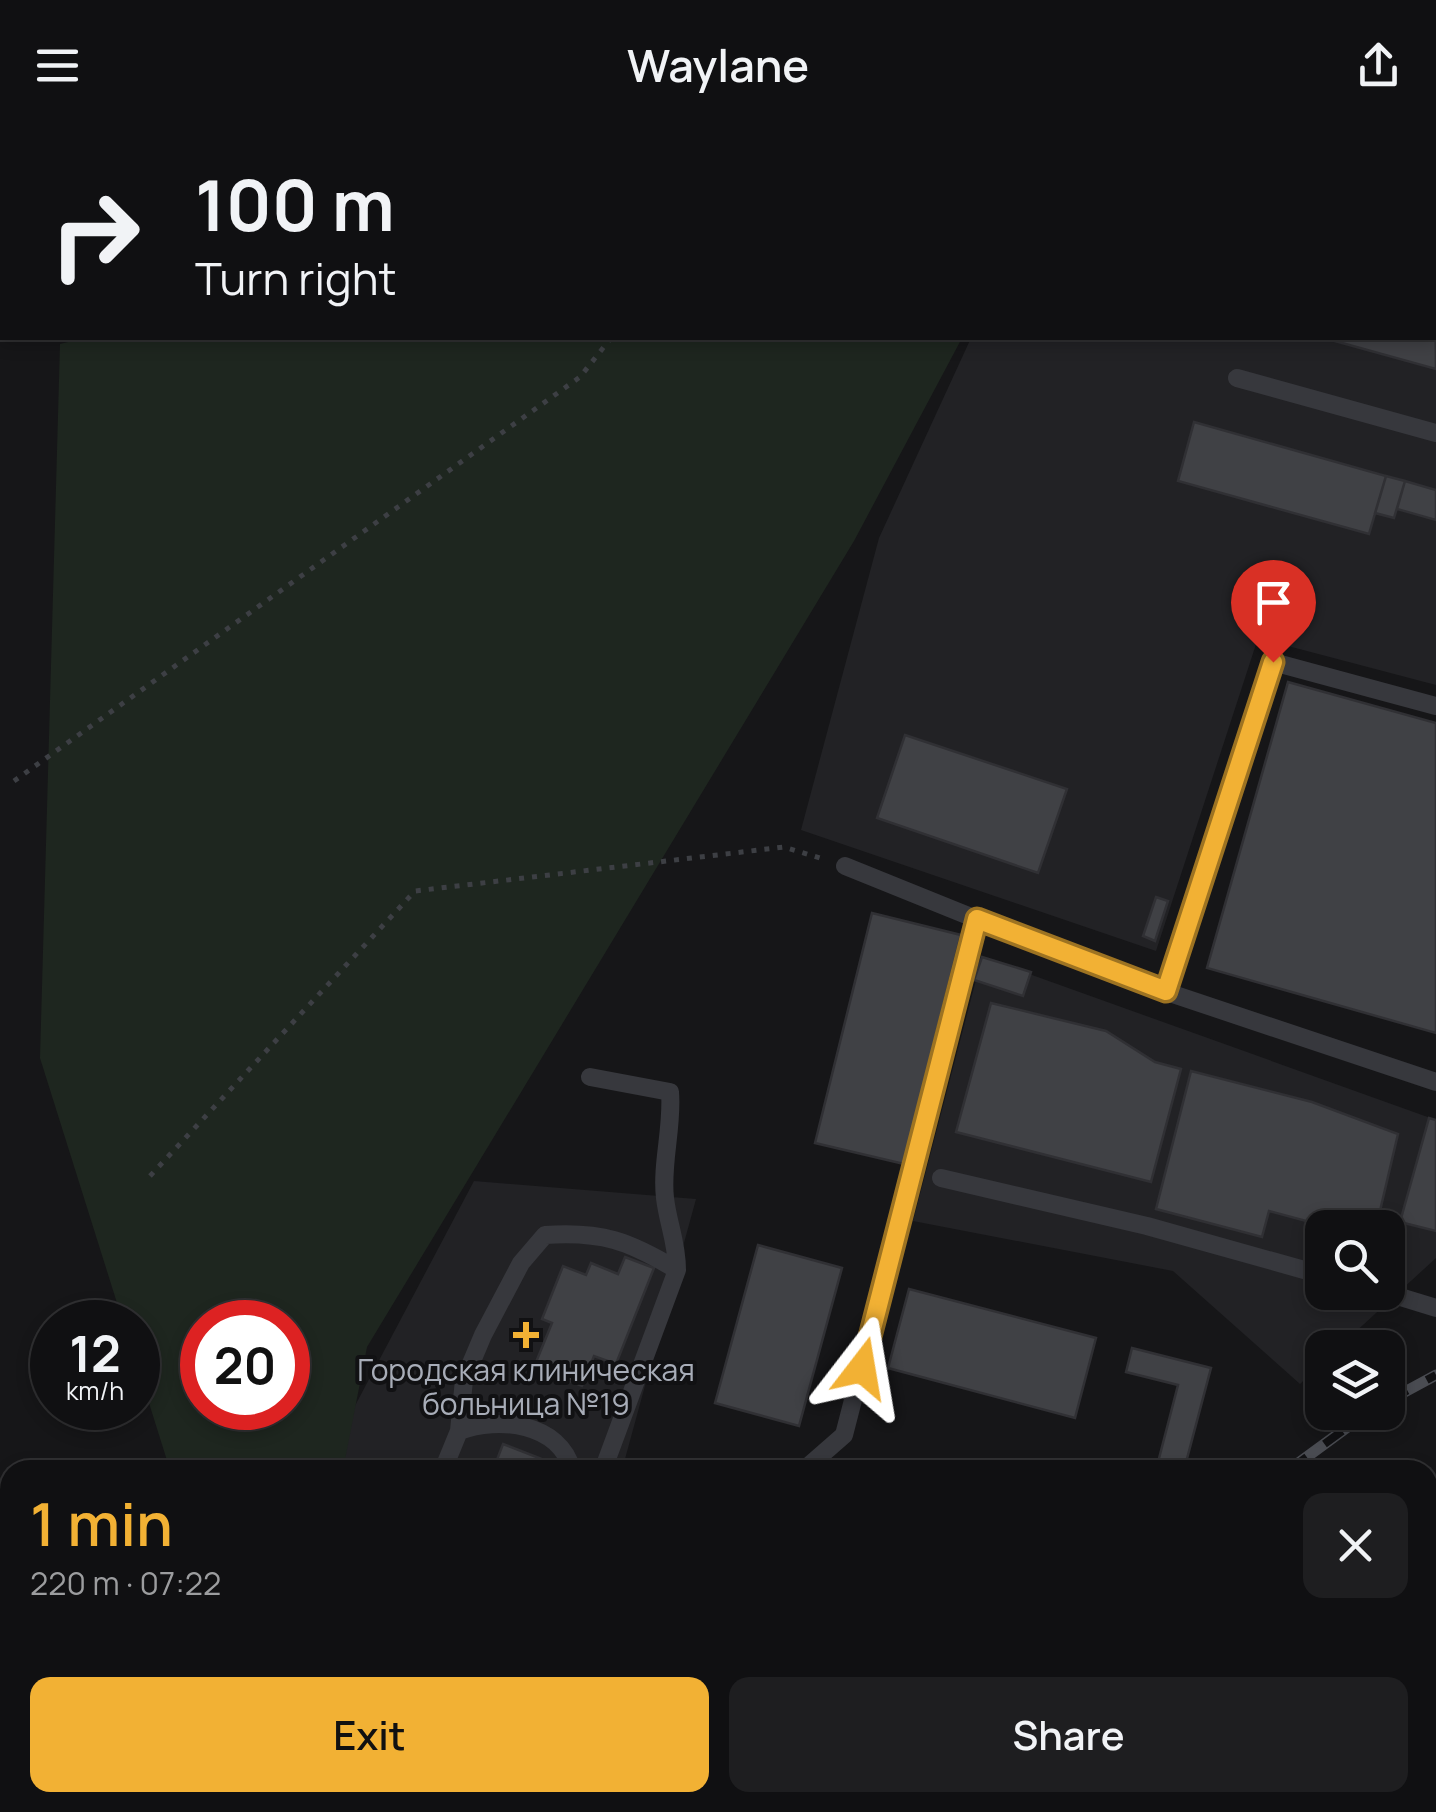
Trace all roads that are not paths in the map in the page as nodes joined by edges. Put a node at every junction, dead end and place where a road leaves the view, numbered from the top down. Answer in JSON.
{"nodes":[{"id":1,"x":1237,"y":378,"type":"dead end"},
{"id":2,"x":1436,"y":433,"type":"edge"},
{"id":3,"x":1436,"y":706,"type":"edge"},
{"id":4,"x":845,"y":866,"type":"road end"},
{"id":5,"x":977,"y":919,"type":"junction"},
{"id":6,"x":1166,"y":991,"type":"junction"},
{"id":7,"x":590,"y":1077,"type":"dead end"},
{"id":8,"x":1436,"y":1082,"type":"edge"},
{"id":9,"x":940,"y":1178,"type":"dead end"},
{"id":10,"x":677,"y":1270,"type":"junction"},
{"id":11,"x":1305,"y":1270,"type":"edge"},
{"id":12,"x":1405,"y":1298,"type":"edge"},
{"id":13,"x":1436,"y":1308,"type":"edge"},
{"id":14,"x":459,"y":1431,"type":"junction"},
{"id":15,"x":447,"y":1460,"type":"edge"},
{"id":16,"x":569,"y":1460,"type":"edge"},
{"id":17,"x":608,"y":1460,"type":"edge"},
{"id":18,"x":816,"y":1460,"type":"edge"}],
"edges":[{"from":1,"to":2,"type":"lane"},
{"from":3,"to":6,"type":"lane"},
{"from":4,"to":5,"type":"lane"},
{"from":5,"to":6,"type":"lane"},
{"from":5,"to":18,"type":"lane"},
{"from":6,"to":8,"type":"lane"},
{"from":7,"to":10,"type":"lane"},
{"from":9,"to":11,"type":"lane"},
{"from":10,"to":14,"type":"lane"},
{"from":10,"to":17,"type":"lane"},
{"from":12,"to":13,"type":"lane"},
{"from":14,"to":15,"type":"lane"},
{"from":14,"to":16,"type":"lane"}]}
